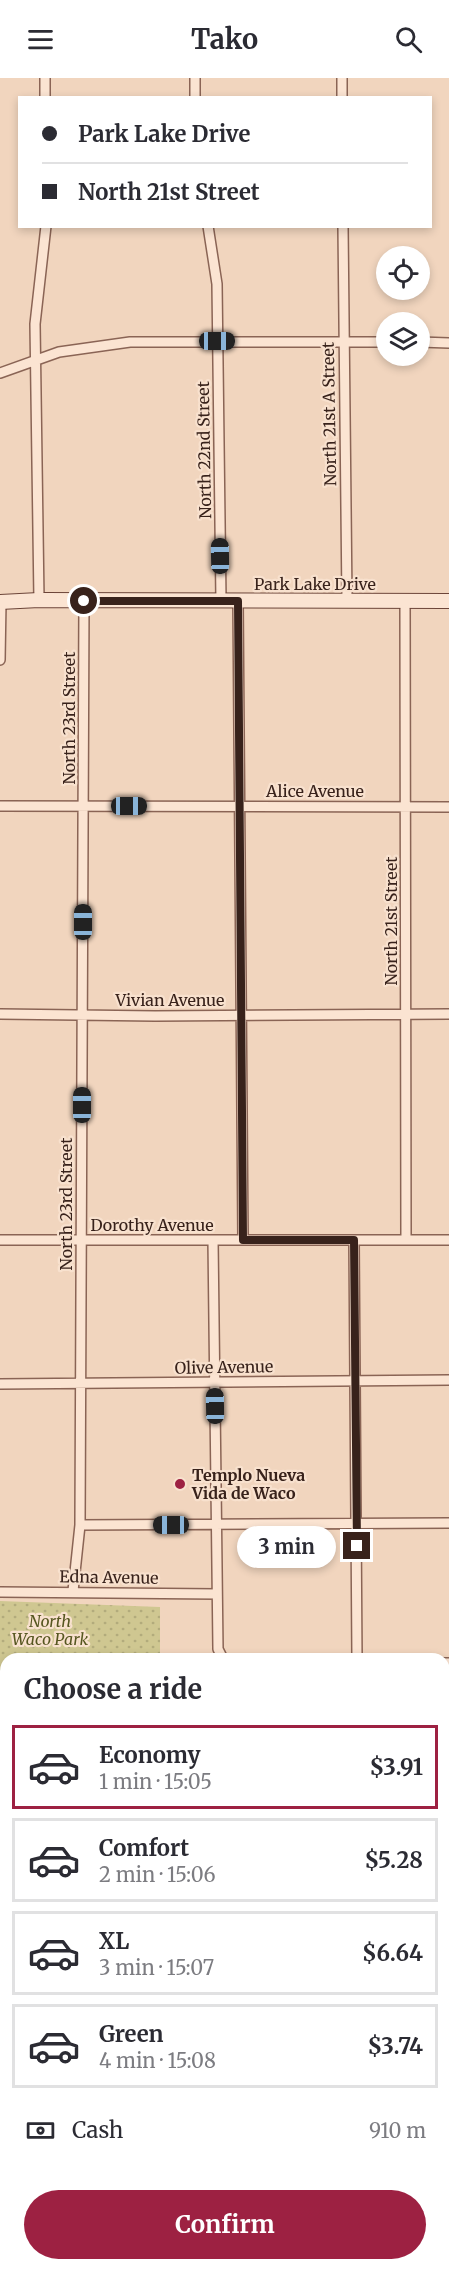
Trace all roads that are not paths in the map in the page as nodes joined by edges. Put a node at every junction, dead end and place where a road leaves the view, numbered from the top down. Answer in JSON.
{"nodes":[{"id":1,"x":45,"y":78,"type":"edge"},
{"id":2,"x":195,"y":78,"type":"edge"},
{"id":3,"x":342,"y":78,"type":"edge"},
{"id":4,"x":45,"y":96,"type":"edge"},
{"id":5,"x":195,"y":96,"type":"edge"},
{"id":6,"x":342,"y":96,"type":"edge"},
{"id":7,"x":46,"y":228,"type":"edge"},
{"id":8,"x":208,"y":228,"type":"edge"},
{"id":9,"x":343,"y":228,"type":"edge"},
{"id":10,"x":217,"y":341,"type":"junction"},
{"id":11,"x":343,"y":342,"type":"junction"},
{"id":12,"x":376,"y":342,"type":"edge"},
{"id":13,"x":430,"y":342,"type":"edge"},
{"id":14,"x":449,"y":343,"type":"edge"},
{"id":15,"x":36,"y":358,"type":"junction"},
{"id":16,"x":0,"y":373,"type":"edge"},
{"id":17,"x":39,"y":600,"type":"junction"},
{"id":18,"x":84,"y":601,"type":"junction"},
{"id":19,"x":221,"y":601,"type":"junction"},
{"id":20,"x":238,"y":601,"type":"junction"},
{"id":21,"x":347,"y":601,"type":"junction"},
{"id":22,"x":405,"y":601,"type":"junction"},
{"id":23,"x":449,"y":601,"type":"edge"},
{"id":24,"x":1,"y":602,"type":"edge"},
{"id":25,"x":0,"y":660,"type":"edge"},
{"id":26,"x":0,"y":806,"type":"edge"},
{"id":27,"x":84,"y":806,"type":"junction"},
{"id":28,"x":240,"y":806,"type":"junction"},
{"id":29,"x":406,"y":807,"type":"junction"},
{"id":30,"x":449,"y":807,"type":"edge"},
{"id":31,"x":0,"y":1014,"type":"edge"},
{"id":32,"x":406,"y":1014,"type":"junction"},
{"id":33,"x":449,"y":1014,"type":"edge"},
{"id":34,"x":82,"y":1015,"type":"junction"},
{"id":35,"x":241,"y":1015,"type":"junction"},
{"id":36,"x":0,"y":1240,"type":"edge"},
{"id":37,"x":81,"y":1240,"type":"junction"},
{"id":38,"x":213,"y":1240,"type":"junction"},
{"id":39,"x":243,"y":1240,"type":"junction"},
{"id":40,"x":354,"y":1240,"type":"junction"},
{"id":41,"x":406,"y":1240,"type":"junction"},
{"id":42,"x":449,"y":1240,"type":"edge"},
{"id":43,"x":356,"y":1380,"type":"junction"},
{"id":44,"x":449,"y":1380,"type":"edge"},
{"id":45,"x":214,"y":1382,"type":"junction"},
{"id":46,"x":80,"y":1383,"type":"junction"},
{"id":47,"x":0,"y":1384,"type":"edge"},
{"id":48,"x":449,"y":1523,"type":"edge"},
{"id":49,"x":357,"y":1524,"type":"junction"},
{"id":50,"x":80,"y":1525,"type":"junction"},
{"id":51,"x":216,"y":1525,"type":"junction"},
{"id":52,"x":73,"y":1591,"type":"junction"},
{"id":53,"x":0,"y":1592,"type":"edge"},
{"id":54,"x":218,"y":1594,"type":"junction"},
{"id":55,"x":220,"y":1653,"type":"edge"},
{"id":56,"x":357,"y":1653,"type":"edge"}],
"edges":[{"from":1,"to":4,"type":"street"},
{"from":2,"to":5,"type":"street"},
{"from":3,"to":6,"type":"street"},
{"from":7,"to":15,"type":"street"},
{"from":8,"to":10,"type":"street","name":"North 22nd Street"},
{"from":9,"to":11,"type":"street","name":"North 21st A Street"},
{"from":10,"to":11,"type":"street"},
{"from":10,"to":15,"type":"street"},
{"from":10,"to":19,"type":"street","name":"North 22nd Street"},
{"from":11,"to":12,"type":"street"},
{"from":11,"to":21,"type":"street","name":"North 21st A Street"},
{"from":13,"to":14,"type":"street"},
{"from":15,"to":16,"type":"street"},
{"from":15,"to":17,"type":"street"},
{"from":17,"to":18,"type":"street","name":"Park Lake Drive"},
{"from":17,"to":24,"type":"street","name":"Park Lake Drive"},
{"from":18,"to":19,"type":"street","name":"Park Lake Drive"},
{"from":18,"to":27,"type":"street","name":"North 23rd Street"},
{"from":19,"to":20,"type":"street","name":"Park Lake Drive"},
{"from":20,"to":21,"type":"street","name":"Park Lake Drive"},
{"from":20,"to":28,"type":"street"},
{"from":21,"to":22,"type":"street","name":"Park Lake Drive"},
{"from":22,"to":23,"type":"street","name":"Park Lake Drive"},
{"from":22,"to":29,"type":"street","name":"North 21st Street"},
{"from":24,"to":25,"type":"street"},
{"from":26,"to":27,"type":"street","name":"Alice Avenue"},
{"from":27,"to":28,"type":"street","name":"Alice Avenue"},
{"from":27,"to":34,"type":"street","name":"North 23rd Street"},
{"from":28,"to":29,"type":"street","name":"Alice Avenue"},
{"from":28,"to":35,"type":"street"},
{"from":29,"to":30,"type":"street","name":"Alice Avenue"},
{"from":29,"to":32,"type":"street","name":"North 21st Street"},
{"from":31,"to":34,"type":"street","name":"Vivian Avenue"},
{"from":32,"to":33,"type":"street","name":"Vivian Avenue"},
{"from":32,"to":35,"type":"street","name":"Vivian Avenue"},
{"from":32,"to":41,"type":"street","name":"North 21st Street"},
{"from":34,"to":35,"type":"street","name":"Vivian Avenue"},
{"from":34,"to":37,"type":"street","name":"North 23rd Street"},
{"from":35,"to":39,"type":"street"},
{"from":36,"to":37,"type":"street","name":"Dorothy Avenue"},
{"from":37,"to":38,"type":"street","name":"Dorothy Avenue"},
{"from":37,"to":46,"type":"street","name":"North 23rd Street"},
{"from":38,"to":39,"type":"street","name":"Dorothy Avenue"},
{"from":38,"to":45,"type":"street"},
{"from":39,"to":40,"type":"street","name":"Dorothy Avenue"},
{"from":40,"to":41,"type":"street","name":"Dorothy Avenue"},
{"from":40,"to":43,"type":"street"},
{"from":41,"to":42,"type":"street","name":"Dorothy Avenue"},
{"from":43,"to":44,"type":"street","name":"Olive Avenue"},
{"from":43,"to":45,"type":"street","name":"Olive Avenue"},
{"from":43,"to":49,"type":"street"},
{"from":45,"to":46,"type":"street","name":"Olive Avenue"},
{"from":45,"to":51,"type":"street"},
{"from":46,"to":47,"type":"street","name":"Olive Avenue"},
{"from":46,"to":50,"type":"street","name":"North 23rd Street"},
{"from":48,"to":49,"type":"street"},
{"from":49,"to":51,"type":"street"},
{"from":49,"to":56,"type":"street"},
{"from":50,"to":51,"type":"street"},
{"from":50,"to":52,"type":"street","name":"North 23rd Street"},
{"from":51,"to":54,"type":"street"},
{"from":52,"to":53,"type":"street","name":"Edna Avenue"},
{"from":52,"to":54,"type":"street","name":"Edna Avenue"},
{"from":54,"to":55,"type":"street"}]}
